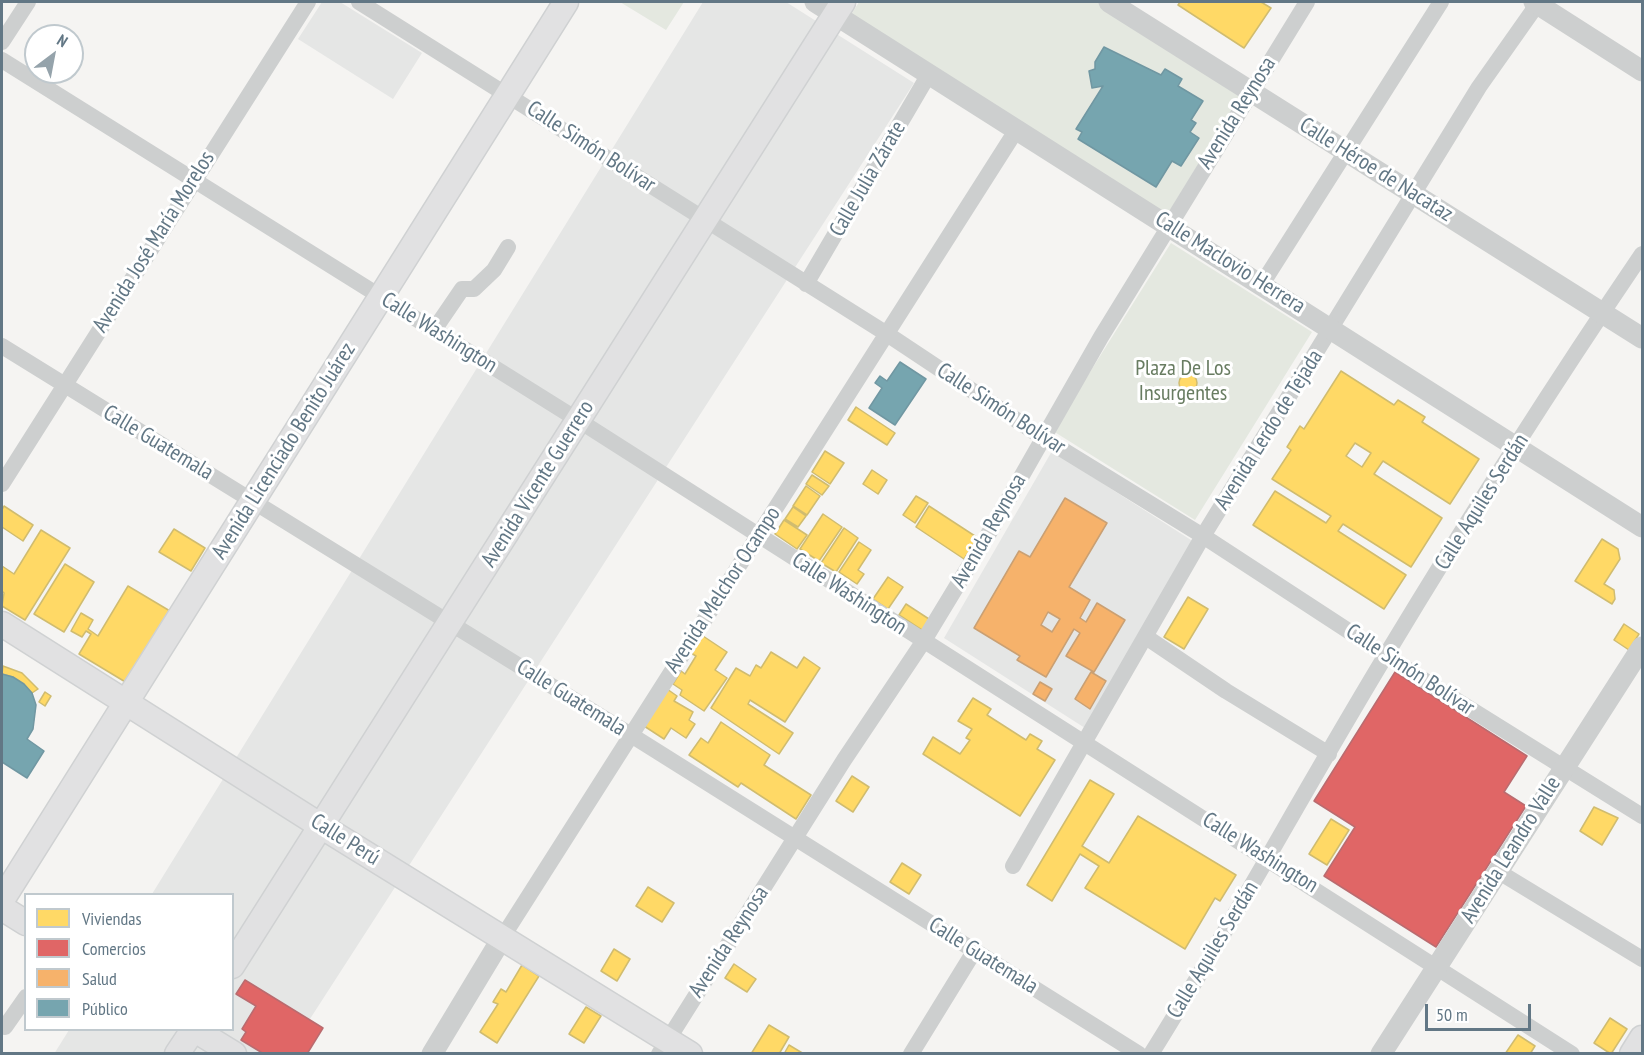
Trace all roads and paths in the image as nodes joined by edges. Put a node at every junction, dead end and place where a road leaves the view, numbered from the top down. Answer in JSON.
{"nodes":[{"id":1,"x":28,"y":2,"type":"edge"},
{"id":2,"x":308,"y":2,"type":"edge"},
{"id":3,"x":359,"y":2,"type":"edge"},
{"id":4,"x":566,"y":2,"type":"edge"},
{"id":5,"x":1109,"y":2,"type":"edge"},
{"id":6,"x":1307,"y":2,"type":"edge"},
{"id":7,"x":1441,"y":2,"type":"edge"},
{"id":8,"x":1537,"y":2,"type":"edge"},
{"id":9,"x":831,"y":6,"type":"edge"},
{"id":10,"x":2,"y":42,"type":"edge"},
{"id":11,"x":2,"y":60,"type":"edge"},
{"id":12,"x":1642,"y":71,"type":"edge"},
{"id":13,"x":929,"y":74,"type":"junction"},
{"id":14,"x":1251,"y":91,"type":"junction"},
{"id":15,"x":508,"y":93,"type":"junction"},
{"id":16,"x":1017,"y":129,"type":"junction"},
{"id":17,"x":1346,"y":151,"type":"junction"},
{"id":18,"x":193,"y":180,"type":"junction"},
{"id":19,"x":1415,"y":194,"type":"junction"},
{"id":20,"x":704,"y":221,"type":"junction"},
{"id":21,"x":1168,"y":225,"type":"junction"},
{"id":22,"x":508,"y":248,"type":"dead end"},
{"id":23,"x":1642,"y":254,"type":"edge"},
{"id":24,"x":806,"y":284,"type":"junction"},
{"id":25,"x":1262,"y":284,"type":"junction"},
{"id":26,"x":380,"y":296,"type":"junction"},
{"id":27,"x":1602,"y":313,"type":"junction"},
{"id":28,"x":1332,"y":328,"type":"junction"},
{"id":29,"x":434,"y":330,"type":"junction"},
{"id":30,"x":886,"y":334,"type":"junction"},
{"id":31,"x":1642,"y":338,"type":"edge"},
{"id":32,"x":2,"y":346,"type":"edge"},
{"id":33,"x":63,"y":385,"type":"junction"},
{"id":34,"x":578,"y":420,"type":"junction"},
{"id":35,"x":1042,"y":437,"type":"junction"},
{"id":36,"x":1517,"y":445,"type":"junction"},
{"id":37,"x":2,"y":484,"type":"edge"},
{"id":38,"x":252,"y":500,"type":"junction"},
{"id":39,"x":1642,"y":527,"type":"edge"},
{"id":40,"x":758,"y":535,"type":"junction"},
{"id":41,"x":1203,"y":536,"type":"junction"},
{"id":42,"x":450,"y":622,"type":"junction"},
{"id":43,"x":2,"y":624,"type":"edge"},
{"id":44,"x":1146,"y":637,"type":"junction"},
{"id":45,"x":923,"y":642,"type":"junction"},
{"id":46,"x":1386,"y":655,"type":"junction"},
{"id":47,"x":1639,"y":661,"type":"edge"},
{"id":48,"x":126,"y":701,"type":"junction"},
{"id":49,"x":631,"y":735,"type":"junction"},
{"id":50,"x":1084,"y":743,"type":"junction"},
{"id":51,"x":1329,"y":754,"type":"junction"},
{"id":52,"x":1563,"y":767,"type":"junction"},
{"id":53,"x":1642,"y":816,"type":"edge"},
{"id":54,"x":321,"y":826,"type":"junction"},
{"id":55,"x":795,"y":840,"type":"junction"},
{"id":56,"x":1268,"y":858,"type":"junction"},
{"id":57,"x":1013,"y":866,"type":"dead end"},
{"id":58,"x":1499,"y":872,"type":"junction"},
{"id":59,"x":2,"y":900,"type":"edge"},
{"id":60,"x":2,"y":908,"type":"edge"},
{"id":61,"x":24,"y":922,"type":"edge"},
{"id":62,"x":502,"y":938,"type":"junction"},
{"id":63,"x":975,"y":950,"type":"junction"},
{"id":64,"x":1642,"y":959,"type":"edge"},
{"id":65,"x":234,"y":963,"type":"edge"},
{"id":66,"x":1436,"y":966,"type":"junction"},
{"id":67,"x":24,"y":1000,"type":"edge"},
{"id":68,"x":2,"y":1024,"type":"edge"},
{"id":69,"x":193,"y":1031,"type":"edge"},
{"id":70,"x":197,"y":1031,"type":"edge"},
{"id":71,"x":1642,"y":1038,"type":"edge"},
{"id":72,"x":663,"y":1046,"type":"edge"},
{"id":73,"x":177,"y":1053,"type":"edge"},
{"id":74,"x":234,"y":1053,"type":"edge"},
{"id":75,"x":432,"y":1053,"type":"edge"},
{"id":76,"x":690,"y":1053,"type":"edge"},
{"id":77,"x":911,"y":1053,"type":"edge"},
{"id":78,"x":1139,"y":1053,"type":"edge"},
{"id":79,"x":1151,"y":1053,"type":"edge"},
{"id":80,"x":1381,"y":1053,"type":"edge"},
{"id":81,"x":1572,"y":1053,"type":"edge"},
{"id":82,"x":1632,"y":1053,"type":"edge"}],
"edges":[{"from":1,"to":10,"type":"street"},
{"from":2,"to":18,"type":"street","name":"Avenida José María Morelos"},
{"from":3,"to":15,"type":"street","name":"Calle Simón Bolívar"},
{"from":4,"to":15,"type":"main road","name":"Avenida Licenciado Benito Juárez"},
{"from":5,"to":14,"type":"street","name":"Calle Héroe de Nacataz"},
{"from":6,"to":14,"type":"street","name":"Avenida Reynosa"},
{"from":7,"to":17,"type":"street"},
{"from":8,"to":12,"type":"street"},
{"from":8,"to":19,"type":"street","name":"Avenida Lerdo de Tejada"},
{"from":9,"to":13,"type":"street","name":"Calle Maclovio Herrera"},
{"from":9,"to":20,"type":"main road","name":"Avenida Vicente Guerrero"},
{"from":11,"to":18,"type":"street","name":"Calle Washington"},
{"from":13,"to":16,"type":"street","name":"Calle Maclovio Herrera"},
{"from":13,"to":24,"type":"street","name":"Calle Julia Zárate"},
{"from":14,"to":17,"type":"street","name":"Calle Héroe de Nacataz"},
{"from":14,"to":21,"type":"street","name":"Avenida Reynosa"},
{"from":15,"to":20,"type":"street","name":"Calle Simón Bolívar"},
{"from":15,"to":26,"type":"main road","name":"Avenida Licenciado Benito Juárez"},
{"from":16,"to":21,"type":"street","name":"Calle Maclovio Herrera"},
{"from":16,"to":30,"type":"street","name":"Avenida Melchor Ocampo"},
{"from":17,"to":19,"type":"street","name":"Calle Héroe de Nacataz"},
{"from":17,"to":25,"type":"street"},
{"from":18,"to":26,"type":"street","name":"Calle Washington"},
{"from":18,"to":33,"type":"street","name":"Avenida José María Morelos"},
{"from":19,"to":27,"type":"street","name":"Calle Héroe de Nacataz"},
{"from":19,"to":28,"type":"street","name":"Avenida Lerdo de Tejada"},
{"from":20,"to":24,"type":"street","name":"Calle Simón Bolívar"},
{"from":20,"to":34,"type":"main road","name":"Avenida Vicente Guerrero"},
{"from":21,"to":25,"type":"street","name":"Calle Maclovio Herrera"},
{"from":21,"to":35,"type":"street","name":"Avenida Reynosa"},
{"from":22,"to":29,"type":"street"},
{"from":23,"to":27,"type":"street","name":"Calle Aquiles Serdán"},
{"from":24,"to":30,"type":"street","name":"Calle Simón Bolívar"},
{"from":25,"to":28,"type":"street","name":"Calle Maclovio Herrera"},
{"from":26,"to":29,"type":"street","name":"Calle Washington"},
{"from":26,"to":38,"type":"main road","name":"Avenida Licenciado Benito Juárez"},
{"from":27,"to":31,"type":"street","name":"Calle Héroe de Nacataz"},
{"from":27,"to":36,"type":"street","name":"Calle Aquiles Serdán"},
{"from":28,"to":36,"type":"street","name":"Calle Maclovio Herrera"},
{"from":28,"to":41,"type":"street","name":"Avenida Lerdo de Tejada"},
{"from":29,"to":34,"type":"street","name":"Calle Washington"},
{"from":30,"to":35,"type":"street","name":"Calle Simón Bolívar"},
{"from":30,"to":40,"type":"street","name":"Avenida Melchor Ocampo"},
{"from":32,"to":33,"type":"street","name":"Calle Guatemala"},
{"from":33,"to":37,"type":"street","name":"Avenida José María Morelos"},
{"from":33,"to":38,"type":"street","name":"Calle Guatemala"},
{"from":34,"to":40,"type":"street","name":"Calle Washington"},
{"from":34,"to":42,"type":"main road","name":"Avenida Vicente Guerrero"},
{"from":35,"to":41,"type":"street","name":"Calle Simón Bolívar"},
{"from":35,"to":45,"type":"street","name":"Avenida Reynosa"},
{"from":36,"to":39,"type":"street","name":"Calle Maclovio Herrera"},
{"from":36,"to":46,"type":"street","name":"Calle Aquiles Serdán"},
{"from":38,"to":42,"type":"street","name":"Calle Guatemala"},
{"from":38,"to":48,"type":"main road","name":"Avenida Licenciado Benito Juárez"},
{"from":40,"to":45,"type":"street","name":"Calle Washington"},
{"from":40,"to":49,"type":"street","name":"Avenida Melchor Ocampo"},
{"from":41,"to":44,"type":"street","name":"Avenida Lerdo de Tejada"},
{"from":41,"to":46,"type":"street","name":"Calle Simón Bolívar"},
{"from":42,"to":49,"type":"street","name":"Calle Guatemala"},
{"from":42,"to":54,"type":"main road","name":"Avenida Vicente Guerrero"},
{"from":43,"to":48,"type":"main road","name":"Calle Perú"},
{"from":44,"to":50,"type":"street","name":"Avenida Lerdo de Tejada"},
{"from":44,"to":51,"type":"street"},
{"from":45,"to":50,"type":"street","name":"Calle Washington"},
{"from":45,"to":55,"type":"street","name":"Avenida Reynosa"},
{"from":46,"to":51,"type":"street","name":"Calle Aquiles Serdán"},
{"from":46,"to":52,"type":"street","name":"Calle Simón Bolívar"},
{"from":47,"to":52,"type":"street","name":"Avenida Leandro Valle"},
{"from":48,"to":54,"type":"main road","name":"Calle Perú"},
{"from":48,"to":59,"type":"main road","name":"Avenida Licenciado Benito Juárez"},
{"from":49,"to":55,"type":"street","name":"Calle Guatemala"},
{"from":49,"to":62,"type":"street","name":"Avenida Melchor Ocampo"},
{"from":50,"to":56,"type":"street","name":"Calle Washington"},
{"from":50,"to":57,"type":"street","name":"Avenida Lerdo de Tejada"},
{"from":51,"to":56,"type":"street","name":"Calle Aquiles Serdán"},
{"from":52,"to":53,"type":"street","name":"Calle Simón Bolívar"},
{"from":52,"to":58,"type":"street","name":"Avenida Leandro Valle"},
{"from":54,"to":62,"type":"main road","name":"Calle Perú"},
{"from":54,"to":65,"type":"main road","name":"Avenida Vicente Guerrero"},
{"from":55,"to":63,"type":"street","name":"Calle Guatemala"},
{"from":55,"to":72,"type":"street","name":"Avenida Reynosa"},
{"from":56,"to":66,"type":"street","name":"Calle Washington"},
{"from":56,"to":79,"type":"street","name":"Calle Aquiles Serdán"},
{"from":58,"to":64,"type":"street"},
{"from":58,"to":66,"type":"street","name":"Avenida Leandro Valle"},
{"from":60,"to":61,"type":"main road"},
{"from":62,"to":72,"type":"main road","name":"Calle Perú"},
{"from":62,"to":75,"type":"street","name":"Avenida Melchor Ocampo"},
{"from":63,"to":77,"type":"street"},
{"from":63,"to":78,"type":"street","name":"Calle Guatemala"},
{"from":66,"to":80,"type":"street","name":"Avenida Leandro Valle"},
{"from":66,"to":81,"type":"street","name":"Calle Washington"},
{"from":67,"to":68,"type":"street"},
{"from":69,"to":73,"type":"main road"},
{"from":70,"to":74,"type":"main road"},
{"from":71,"to":82,"type":"main road"},
{"from":72,"to":76,"type":"main road","name":"Calle Perú"}]}
